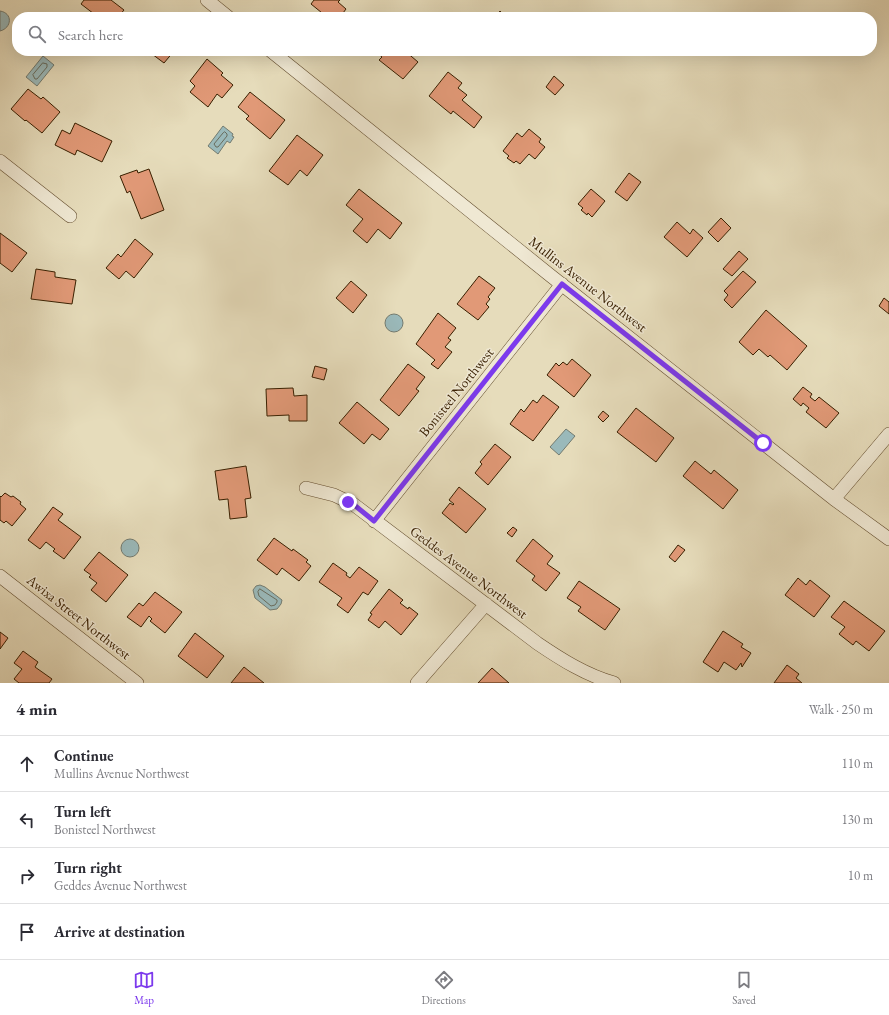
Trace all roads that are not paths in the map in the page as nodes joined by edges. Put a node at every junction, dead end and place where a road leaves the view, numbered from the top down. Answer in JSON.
{"nodes":[{"id":1,"x":207,"y":0,"type":"edge"},
{"id":2,"x":222,"y":12,"type":"edge"},
{"id":3,"x":277,"y":56,"type":"edge"},
{"id":4,"x":0,"y":161,"type":"edge"},
{"id":5,"x":70,"y":216,"type":"dead end"},
{"id":6,"x":562,"y":284,"type":"junction"},
{"id":7,"x":889,"y":434,"type":"edge"},
{"id":8,"x":306,"y":488,"type":"dead end"},
{"id":9,"x":834,"y":499,"type":"junction"},
{"id":10,"x":374,"y":521,"type":"junction"},
{"id":11,"x":889,"y":538,"type":"edge"},
{"id":12,"x":0,"y":576,"type":"edge"},
{"id":13,"x":486,"y":604,"type":"junction"},
{"id":14,"x":137,"y":683,"type":"edge"},
{"id":15,"x":417,"y":683,"type":"edge"},
{"id":16,"x":614,"y":683,"type":"edge"}],
"edges":[{"from":1,"to":2,"type":"street"},
{"from":3,"to":6,"type":"street","name":"Mullins Avenue Northwest"},
{"from":4,"to":5,"type":"street"},
{"from":6,"to":9,"type":"street","name":"Mullins Avenue Northwest"},
{"from":6,"to":10,"type":"street","name":"Bonisteel Northwest"},
{"from":7,"to":9,"type":"street"},
{"from":8,"to":10,"type":"street","name":"Geddes Avenue Northwest"},
{"from":9,"to":11,"type":"street","name":"Mullins Avenue Northwest"},
{"from":10,"to":13,"type":"street","name":"Geddes Avenue Northwest"},
{"from":12,"to":14,"type":"street","name":"Awixa Street Northwest"},
{"from":13,"to":15,"type":"street"},
{"from":13,"to":16,"type":"street","name":"Geddes Avenue Northwest"}]}
